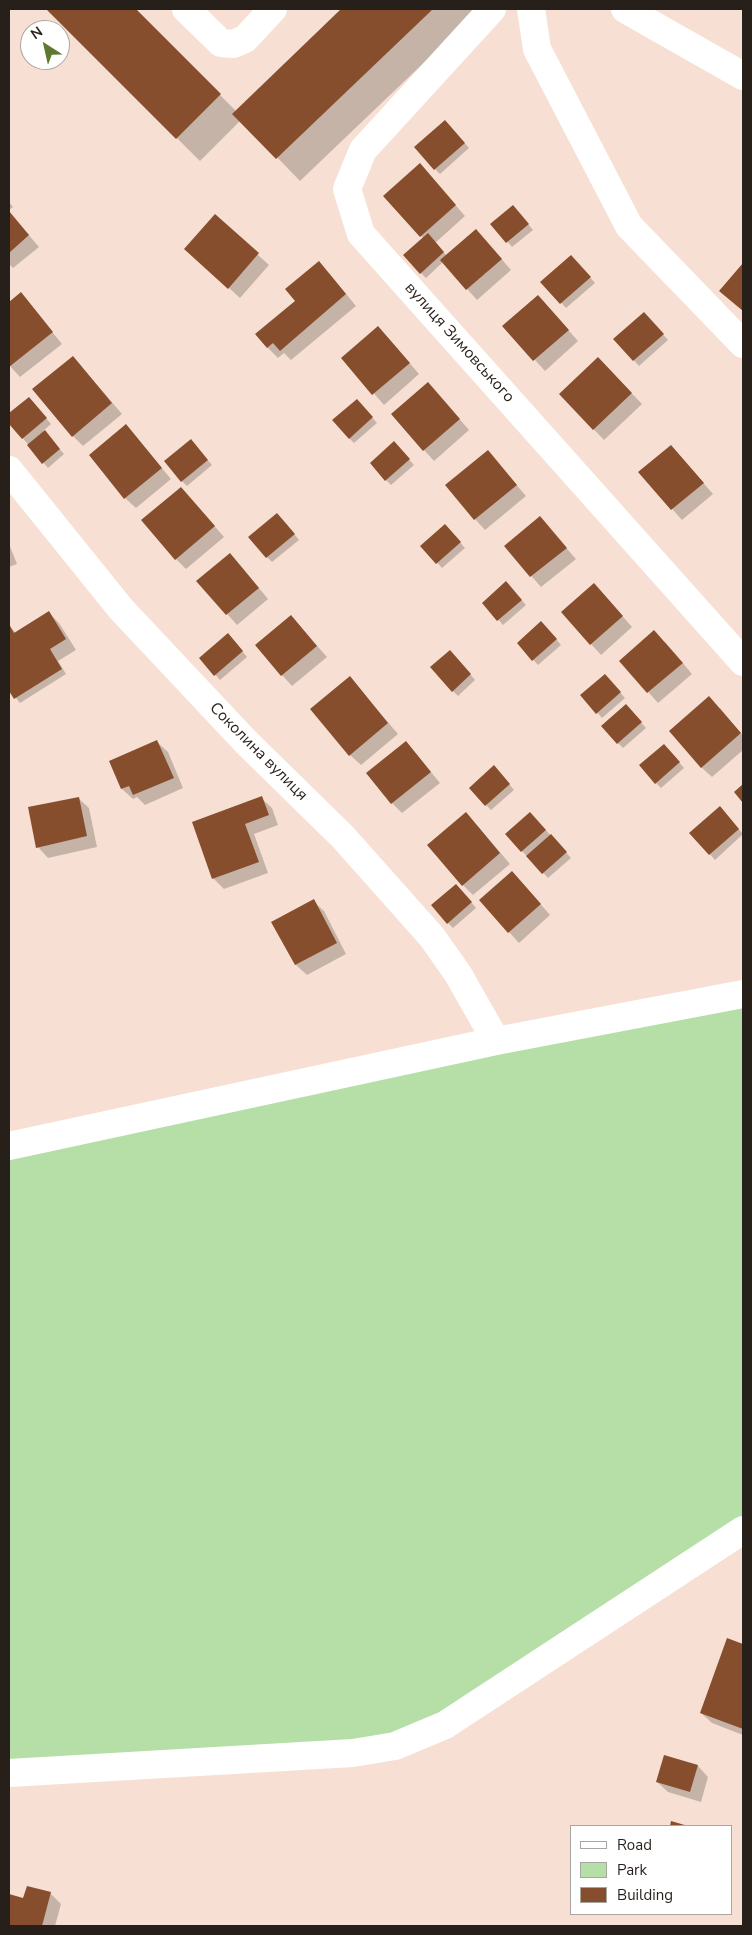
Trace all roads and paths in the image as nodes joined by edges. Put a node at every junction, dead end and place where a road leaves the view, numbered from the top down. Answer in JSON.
{"nodes":[{"id":1,"x":186,"y":9,"type":"edge"},
{"id":2,"x":273,"y":9,"type":"edge"},
{"id":3,"x":492,"y":9,"type":"edge"},
{"id":4,"x":531,"y":9,"type":"edge"},
{"id":5,"x":625,"y":9,"type":"edge"},
{"id":6,"x":743,"y":76,"type":"edge"},
{"id":7,"x":743,"y":344,"type":"edge"},
{"id":8,"x":9,"y":470,"type":"edge"},
{"id":9,"x":743,"y":662,"type":"edge"},
{"id":10,"x":743,"y":994,"type":"edge"},
{"id":11,"x":496,"y":1041,"type":"junction"},
{"id":12,"x":9,"y":1146,"type":"edge"},
{"id":13,"x":743,"y":1530,"type":"edge"},
{"id":14,"x":9,"y":1773,"type":"edge"}],
"edges":[{"from":1,"to":2,"type":"street"},
{"from":3,"to":9,"type":"street","name":"вулиця Зимовського"},
{"from":4,"to":7,"type":"street"},
{"from":5,"to":6,"type":"street"},
{"from":8,"to":11,"type":"street","name":"Соколина вулиця"},
{"from":10,"to":11,"type":"street"},
{"from":11,"to":12,"type":"street"},
{"from":13,"to":14,"type":"street"}]}
